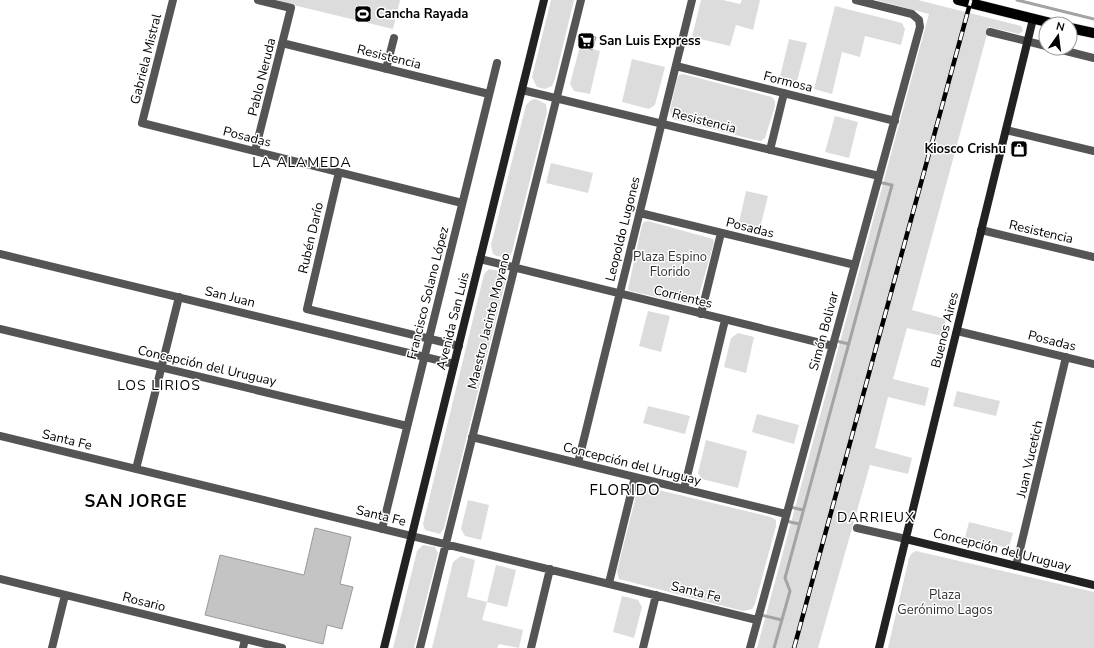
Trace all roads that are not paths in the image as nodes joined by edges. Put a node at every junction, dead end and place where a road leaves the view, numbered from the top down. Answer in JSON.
{"nodes":[{"id":1,"x":172,"y":0,"type":"edge"},
{"id":2,"x":258,"y":0,"type":"edge"},
{"id":3,"x":544,"y":0,"type":"edge"},
{"id":4,"x":581,"y":0,"type":"edge"},
{"id":5,"x":692,"y":0,"type":"edge"},
{"id":6,"x":856,"y":0,"type":"edge"},
{"id":7,"x":958,"y":0,"type":"edge"},
{"id":8,"x":1033,"y":18,"type":"junction"},
{"id":9,"x":1038,"y":19,"type":"edge"},
{"id":10,"x":1078,"y":30,"type":"edge"},
{"id":11,"x":990,"y":32,"type":"dead end"},
{"id":12,"x":1094,"y":34,"type":"edge"},
{"id":13,"x":394,"y":38,"type":"dead end"},
{"id":14,"x":1028,"y":41,"type":"junction"},
{"id":15,"x":282,"y":43,"type":"junction"},
{"id":16,"x":1038,"y":44,"type":"edge"},
{"id":17,"x":1078,"y":54,"type":"edge"},
{"id":18,"x":1094,"y":58,"type":"edge"},
{"id":19,"x":497,"y":63,"type":"dead end"},
{"id":20,"x":676,"y":66,"type":"junction"},
{"id":21,"x":386,"y":69,"type":"junction"},
{"id":22,"x":522,"y":90,"type":"junction"},
{"id":23,"x":784,"y":93,"type":"junction"},
{"id":24,"x":489,"y":94,"type":"junction"},
{"id":25,"x":557,"y":98,"type":"junction"},
{"id":26,"x":894,"y":121,"type":"junction"},
{"id":27,"x":142,"y":123,"type":"joint"},
{"id":28,"x":662,"y":123,"type":"junction"},
{"id":29,"x":1006,"y":130,"type":"junction"},
{"id":30,"x":770,"y":150,"type":"junction"},
{"id":31,"x":255,"y":151,"type":"junction"},
{"id":32,"x":1094,"y":151,"type":"edge"},
{"id":33,"x":339,"y":172,"type":"junction"},
{"id":34,"x":879,"y":176,"type":"junction"},
{"id":35,"x":462,"y":202,"type":"junction"},
{"id":36,"x":640,"y":213,"type":"junction"},
{"id":37,"x":982,"y":230,"type":"junction"},
{"id":38,"x":721,"y":233,"type":"junction"},
{"id":39,"x":0,"y":254,"type":"edge"},
{"id":40,"x":1094,"y":257,"type":"edge"},
{"id":41,"x":480,"y":259,"type":"junction"},
{"id":42,"x":855,"y":265,"type":"junction"},
{"id":43,"x":514,"y":267,"type":"junction"},
{"id":44,"x":620,"y":294,"type":"junction"},
{"id":45,"x":179,"y":297,"type":"junction"},
{"id":46,"x":701,"y":314,"type":"junction"},
{"id":47,"x":725,"y":320,"type":"junction"},
{"id":48,"x":0,"y":329,"type":"edge"},
{"id":49,"x":957,"y":331,"type":"junction"},
{"id":50,"x":429,"y":339,"type":"junction"},
{"id":51,"x":459,"y":346,"type":"junction"},
{"id":52,"x":833,"y":346,"type":"junction"},
{"id":53,"x":424,"y":357,"type":"junction"},
{"id":54,"x":1066,"y":357,"type":"junction"},
{"id":55,"x":454,"y":364,"type":"junction"},
{"id":56,"x":1094,"y":364,"type":"edge"},
{"id":57,"x":161,"y":368,"type":"junction"},
{"id":58,"x":408,"y":426,"type":"junction"},
{"id":59,"x":0,"y":436,"type":"edge"},
{"id":60,"x":472,"y":437,"type":"junction"},
{"id":61,"x":578,"y":463,"type":"junction"},
{"id":62,"x":136,"y":469,"type":"junction"},
{"id":63,"x":635,"y":477,"type":"junction"},
{"id":64,"x":684,"y":489,"type":"junction"},
{"id":65,"x":786,"y":514,"type":"junction"},
{"id":66,"x":857,"y":528,"type":"dead end"},
{"id":67,"x":382,"y":529,"type":"junction"},
{"id":68,"x":412,"y":536,"type":"junction"},
{"id":69,"x":906,"y":539,"type":"junction"},
{"id":70,"x":446,"y":544,"type":"junction"},
{"id":71,"x":1016,"y":566,"type":"junction"},
{"id":72,"x":550,"y":569,"type":"junction"},
{"id":73,"x":0,"y":579,"type":"edge"},
{"id":74,"x":609,"y":583,"type":"junction"},
{"id":75,"x":1094,"y":585,"type":"edge"},
{"id":76,"x":65,"y":594,"type":"junction"},
{"id":77,"x":656,"y":595,"type":"junction"},
{"id":78,"x":757,"y":620,"type":"junction"},
{"id":79,"x":245,"y":639,"type":"junction"},
{"id":80,"x":52,"y":648,"type":"edge"},
{"id":81,"x":242,"y":648,"type":"edge"},
{"id":82,"x":282,"y":648,"type":"edge"},
{"id":83,"x":384,"y":648,"type":"edge"},
{"id":84,"x":420,"y":648,"type":"edge"},
{"id":85,"x":531,"y":648,"type":"edge"},
{"id":86,"x":643,"y":648,"type":"edge"},
{"id":87,"x":750,"y":648,"type":"edge"},
{"id":88,"x":879,"y":648,"type":"edge"}],
"edges":[{"from":1,"to":27,"type":"street","name":"Gabriela Mistral"},
{"from":2,"to":15,"type":"street","name":"Pablo Neruda"},
{"from":3,"to":22,"type":"street","name":"Avenida San Luis"},
{"from":4,"to":25,"type":"street","name":"Maestro Jacinto Moyano"},
{"from":5,"to":20,"type":"street","name":"Leopoldo Lugones"},
{"from":6,"to":26,"type":"street","name":"Simón Bolivar"},
{"from":7,"to":8,"type":"main road"},
{"from":8,"to":9,"type":"main road"},
{"from":8,"to":14,"type":"street","name":"Buenos Aires"},
{"from":10,"to":12,"type":"main road"},
{"from":11,"to":14,"type":"street"},
{"from":13,"to":21,"type":"street"},
{"from":14,"to":16,"type":"street"},
{"from":14,"to":29,"type":"street","name":"Buenos Aires"},
{"from":15,"to":21,"type":"street","name":"Resistencia"},
{"from":15,"to":31,"type":"street","name":"Pablo Neruda"},
{"from":17,"to":18,"type":"street"},
{"from":19,"to":24,"type":"street","name":"Francisco Solano López"},
{"from":20,"to":23,"type":"street","name":"Formosa"},
{"from":20,"to":28,"type":"street","name":"Leopoldo Lugones"},
{"from":21,"to":24,"type":"street","name":"Resistencia"},
{"from":22,"to":25,"type":"street","name":"Resistencia"},
{"from":22,"to":41,"type":"street","name":"Avenida San Luis"},
{"from":23,"to":26,"type":"street","name":"Formosa"},
{"from":23,"to":30,"type":"street"},
{"from":24,"to":35,"type":"street","name":"Francisco Solano López"},
{"from":25,"to":28,"type":"street","name":"Resistencia"},
{"from":25,"to":43,"type":"street","name":"Maestro Jacinto Moyano"},
{"from":26,"to":34,"type":"street","name":"Simón Bolivar"},
{"from":27,"to":31,"type":"street","name":"Posadas"},
{"from":28,"to":30,"type":"street","name":"Resistencia"},
{"from":28,"to":36,"type":"street","name":"Leopoldo Lugones"},
{"from":29,"to":32,"type":"street"},
{"from":29,"to":37,"type":"street","name":"Buenos Aires"},
{"from":30,"to":34,"type":"street","name":"Resistencia"},
{"from":31,"to":33,"type":"street","name":"Posadas"},
{"from":33,"to":35,"type":"street","name":"Posadas"},
{"from":33,"to":50,"type":"street","name":"Rubén Darío"},
{"from":34,"to":42,"type":"street","name":"Simón Bolivar"},
{"from":35,"to":50,"type":"street","name":"Francisco Solano López"},
{"from":36,"to":38,"type":"street","name":"Posadas"},
{"from":36,"to":44,"type":"street","name":"Leopoldo Lugones"},
{"from":37,"to":40,"type":"street","name":"Resistencia"},
{"from":37,"to":49,"type":"street","name":"Buenos Aires"},
{"from":38,"to":42,"type":"street","name":"Posadas"},
{"from":38,"to":46,"type":"street"},
{"from":39,"to":45,"type":"street","name":"San Juan"},
{"from":41,"to":43,"type":"street","name":"Corrientes"},
{"from":41,"to":51,"type":"street","name":"Avenida San Luis"},
{"from":42,"to":52,"type":"street","name":"Simón Bolivar"},
{"from":43,"to":44,"type":"street","name":"Corrientes"},
{"from":43,"to":60,"type":"street","name":"Maestro Jacinto Moyano"},
{"from":44,"to":46,"type":"street","name":"Corrientes"},
{"from":44,"to":61,"type":"street","name":"Leopoldo Lugones"},
{"from":45,"to":53,"type":"street","name":"San Juan"},
{"from":45,"to":57,"type":"street"},
{"from":46,"to":47,"type":"street","name":"Corrientes"},
{"from":47,"to":52,"type":"street","name":"Corrientes"},
{"from":47,"to":64,"type":"street"},
{"from":48,"to":57,"type":"street","name":"Concepción del Uruguay"},
{"from":49,"to":54,"type":"street","name":"Posadas"},
{"from":49,"to":69,"type":"street","name":"Buenos Aires"},
{"from":50,"to":51,"type":"street"},
{"from":50,"to":53,"type":"street","name":"Francisco Solano López"},
{"from":51,"to":55,"type":"street","name":"Avenida San Luis"},
{"from":52,"to":65,"type":"street","name":"Simón Bolivar"},
{"from":53,"to":55,"type":"street","name":"San Juan"},
{"from":53,"to":58,"type":"street","name":"Francisco Solano López"},
{"from":54,"to":56,"type":"street","name":"Posadas"},
{"from":54,"to":71,"type":"street","name":"Juan Vucetich"},
{"from":55,"to":68,"type":"street","name":"Avenida San Luis"},
{"from":57,"to":58,"type":"street","name":"Concepción del Uruguay"},
{"from":57,"to":62,"type":"street"},
{"from":58,"to":67,"type":"street","name":"Francisco Solano López"},
{"from":59,"to":62,"type":"street","name":"Santa Fe"},
{"from":60,"to":61,"type":"street","name":"Concepción del Uruguay"},
{"from":60,"to":70,"type":"street","name":"Maestro Jacinto Moyano"},
{"from":61,"to":63,"type":"street","name":"Concepción del Uruguay"},
{"from":62,"to":67,"type":"street","name":"Santa Fe"},
{"from":63,"to":64,"type":"street","name":"Concepción del Uruguay"},
{"from":63,"to":74,"type":"street"},
{"from":64,"to":65,"type":"street","name":"Concepción del Uruguay"},
{"from":65,"to":78,"type":"street","name":"Simón Bolivar"},
{"from":66,"to":69,"type":"street","name":"Concepción del Uruguay"},
{"from":67,"to":68,"type":"street","name":"Santa Fe"},
{"from":68,"to":70,"type":"street","name":"Santa Fe"},
{"from":68,"to":83,"type":"street","name":"Avenida San Luis"},
{"from":69,"to":71,"type":"street","name":"Concepción del Uruguay"},
{"from":69,"to":88,"type":"street","name":"Buenos Aires"},
{"from":70,"to":72,"type":"street","name":"Santa Fe"},
{"from":70,"to":84,"type":"street","name":"Maestro Jacinto Moyano"},
{"from":71,"to":75,"type":"street","name":"Concepción del Uruguay"},
{"from":72,"to":74,"type":"street","name":"Santa Fe"},
{"from":72,"to":85,"type":"street"},
{"from":73,"to":76,"type":"street","name":"Rosario"},
{"from":74,"to":77,"type":"street","name":"Santa Fe"},
{"from":76,"to":79,"type":"street","name":"Rosario"},
{"from":76,"to":80,"type":"street"},
{"from":77,"to":78,"type":"street","name":"Santa Fe"},
{"from":77,"to":86,"type":"street"},
{"from":78,"to":87,"type":"street","name":"Simón Bolivar"},
{"from":79,"to":81,"type":"street"},
{"from":79,"to":82,"type":"street","name":"Rosario"}]}
